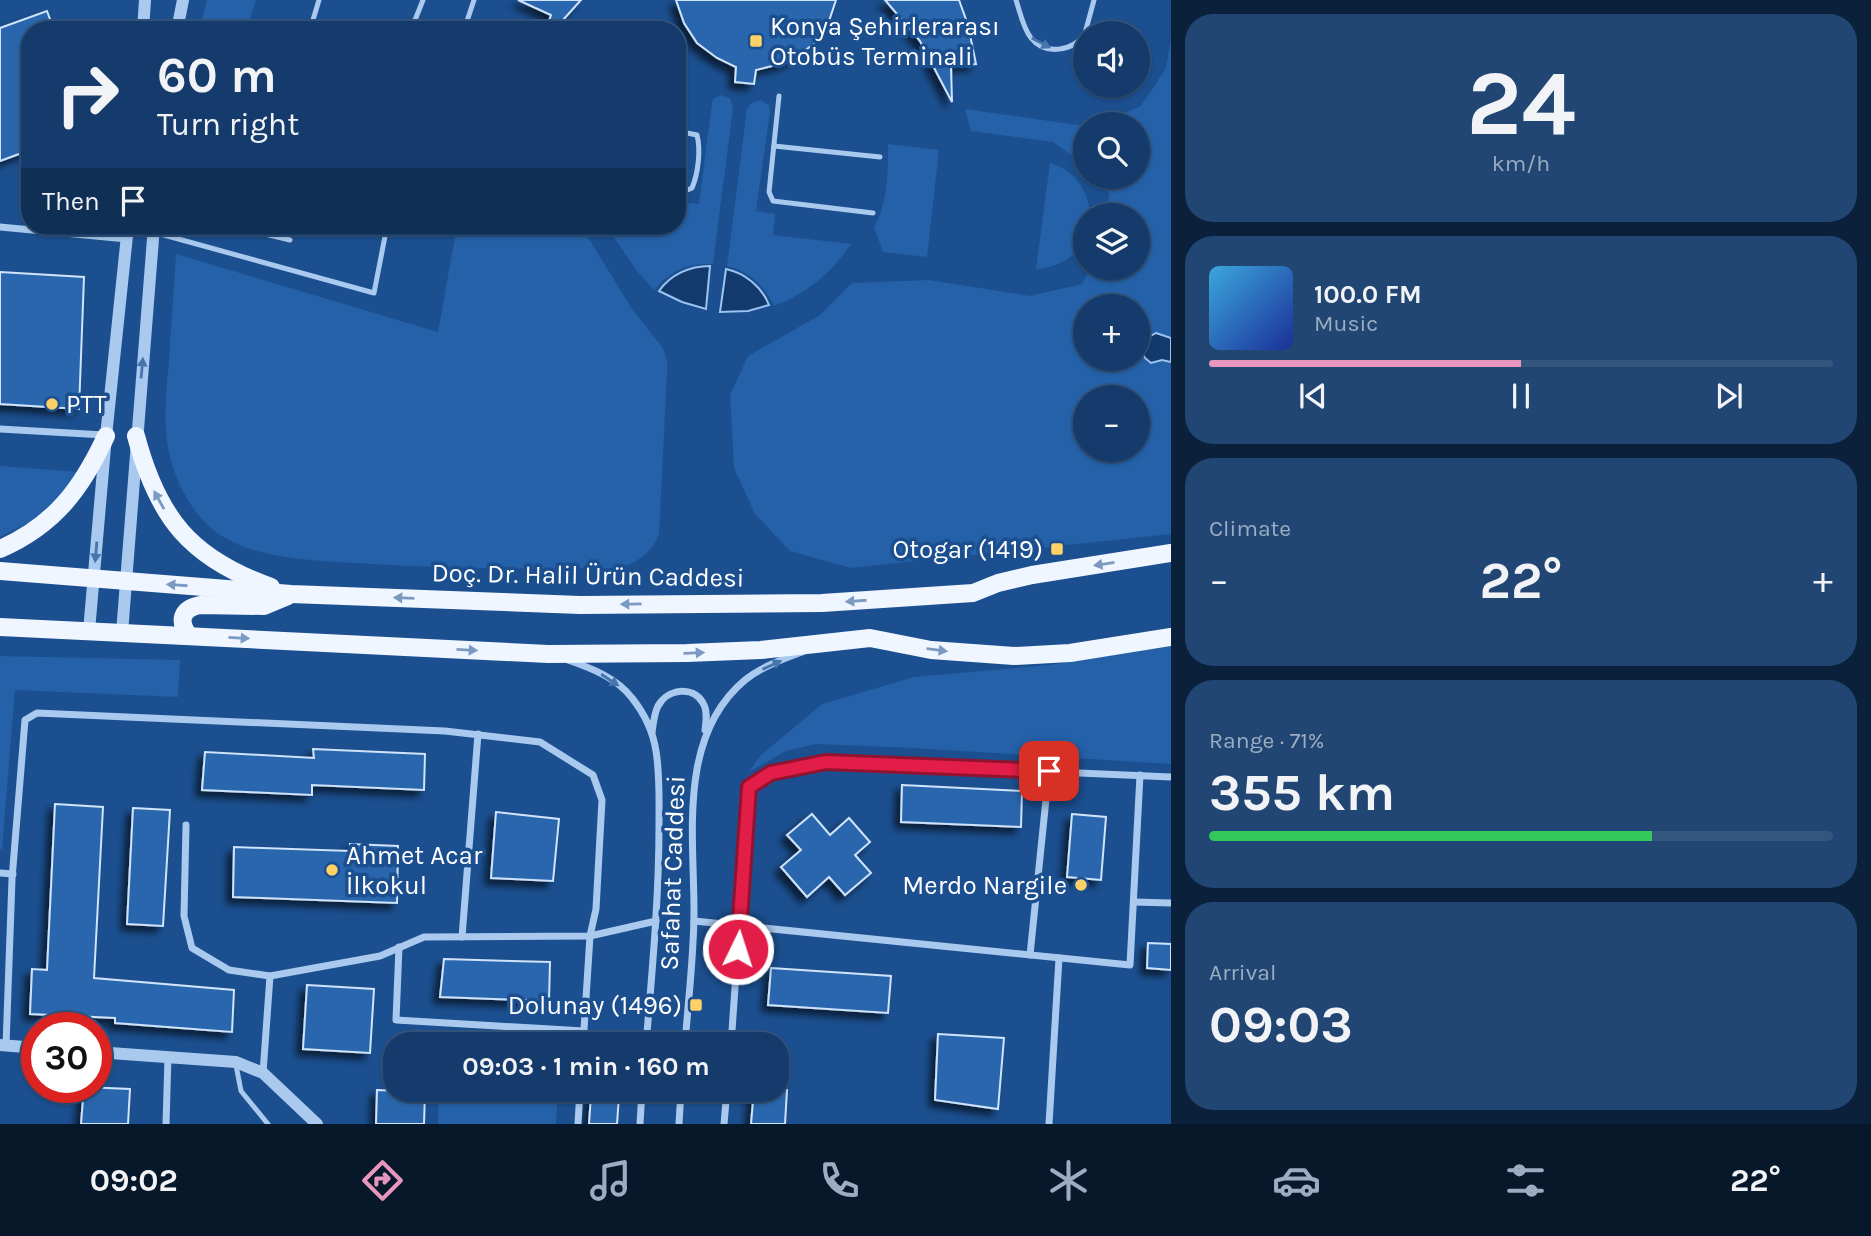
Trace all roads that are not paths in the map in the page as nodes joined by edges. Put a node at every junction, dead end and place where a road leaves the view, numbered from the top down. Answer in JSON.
{"nodes":[{"id":1,"x":145,"y":0,"type":"edge"},
{"id":2,"x":183,"y":0,"type":"edge"},
{"id":3,"x":319,"y":0,"type":"edge"},
{"id":4,"x":424,"y":0,"type":"edge"},
{"id":5,"x":474,"y":0,"type":"edge"},
{"id":6,"x":1016,"y":0,"type":"edge"},
{"id":7,"x":1094,"y":0,"type":"edge"},
{"id":8,"x":144,"y":21,"type":"edge"},
{"id":9,"x":179,"y":21,"type":"edge"},
{"id":10,"x":313,"y":21,"type":"edge"},
{"id":11,"x":415,"y":21,"type":"edge"},
{"id":12,"x":467,"y":21,"type":"edge"},
{"id":13,"x":1088,"y":21,"type":"edge"},
{"id":14,"x":1073,"y":46,"type":"edge"},
{"id":15,"x":779,"y":96,"type":"dead end"},
{"id":16,"x":686,"y":133,"type":"edge"},
{"id":17,"x":774,"y":146,"type":"junction"},
{"id":18,"x":880,"y":157,"type":"dead end"},
{"id":19,"x":686,"y":191,"type":"edge"},
{"id":20,"x":873,"y":213,"type":"dead end"},
{"id":21,"x":0,"y":228,"type":"edge"},
{"id":22,"x":21,"y":229,"type":"edge"},
{"id":23,"x":128,"y":235,"type":"edge"},
{"id":24,"x":153,"y":235,"type":"edge"},
{"id":25,"x":174,"y":235,"type":"edge"},
{"id":26,"x":269,"y":235,"type":"edge"},
{"id":27,"x":385,"y":235,"type":"edge"},
{"id":28,"x":290,"y":240,"type":"dead end"},
{"id":29,"x":0,"y":429,"type":"edge"},
{"id":30,"x":106,"y":436,"type":"junction"},
{"id":31,"x":136,"y":436,"type":"junction"},
{"id":32,"x":0,"y":549,"type":"edge"},
{"id":33,"x":1171,"y":553,"type":"edge"},
{"id":34,"x":0,"y":571,"type":"edge"},
{"id":35,"x":93,"y":579,"type":"junction"},
{"id":36,"x":124,"y":582,"type":"junction"},
{"id":37,"x":291,"y":594,"type":"junction"},
{"id":38,"x":0,"y":627,"type":"edge"},
{"id":39,"x":89,"y":631,"type":"junction"},
{"id":40,"x":122,"y":633,"type":"junction"},
{"id":41,"x":189,"y":636,"type":"junction"},
{"id":42,"x":1171,"y":638,"type":"edge"},
{"id":43,"x":825,"y":643,"type":"junction"},
{"id":44,"x":548,"y":654,"type":"junction"},
{"id":45,"x":478,"y":734,"type":"junction"},
{"id":46,"x":652,"y":734,"type":"junction"},
{"id":47,"x":702,"y":745,"type":"junction"},
{"id":48,"x":1049,"y":771,"type":"junction"},
{"id":49,"x":1140,"y":775,"type":"junction"},
{"id":50,"x":1171,"y":777,"type":"edge"},
{"id":51,"x":186,"y":825,"type":"dead end"},
{"id":52,"x":0,"y":873,"type":"edge"},
{"id":53,"x":13,"y":874,"type":"junction"},
{"id":54,"x":1134,"y":902,"type":"junction"},
{"id":55,"x":1171,"y":903,"type":"edge"},
{"id":56,"x":656,"y":921,"type":"junction"},
{"id":57,"x":694,"y":921,"type":"junction"},
{"id":58,"x":740,"y":925,"type":"junction"},
{"id":59,"x":590,"y":936,"type":"junction"},
{"id":60,"x":462,"y":937,"type":"junction"},
{"id":61,"x":399,"y":947,"type":"junction"},
{"id":62,"x":1030,"y":955,"type":"junction"},
{"id":63,"x":1059,"y":958,"type":"junction"},
{"id":64,"x":270,"y":976,"type":"junction"},
{"id":65,"x":584,"y":1031,"type":"joint"},
{"id":66,"x":647,"y":1032,"type":"edge"},
{"id":67,"x":686,"y":1032,"type":"edge"},
{"id":68,"x":732,"y":1032,"type":"edge"},
{"id":69,"x":3,"y":1046,"type":"edge"},
{"id":70,"x":21,"y":1047,"type":"edge"},
{"id":71,"x":112,"y":1053,"type":"edge"},
{"id":72,"x":168,"y":1057,"type":"junction"},
{"id":73,"x":236,"y":1062,"type":"junction"},
{"id":74,"x":263,"y":1073,"type":"junction"},
{"id":75,"x":579,"y":1102,"type":"edge"},
{"id":76,"x":641,"y":1102,"type":"edge"},
{"id":77,"x":680,"y":1102,"type":"edge"},
{"id":78,"x":726,"y":1102,"type":"edge"},
{"id":79,"x":166,"y":1124,"type":"edge"},
{"id":80,"x":268,"y":1124,"type":"edge"},
{"id":81,"x":317,"y":1124,"type":"edge"},
{"id":82,"x":578,"y":1124,"type":"edge"},
{"id":83,"x":640,"y":1124,"type":"edge"},
{"id":84,"x":679,"y":1124,"type":"edge"},
{"id":85,"x":724,"y":1124,"type":"edge"},
{"id":86,"x":1049,"y":1124,"type":"edge"}],
"edges":[{"from":1,"to":8,"type":"street"},
{"from":2,"to":9,"type":"street"},
{"from":3,"to":10,"type":"lane"},
{"from":4,"to":11,"type":"lane"},
{"from":5,"to":12,"type":"lane"},
{"from":6,"to":14,"type":"lane","one_way":true},
{"from":7,"to":13,"type":"lane"},
{"from":15,"to":17,"type":"lane"},
{"from":16,"to":19,"type":"lane"},
{"from":17,"to":18,"type":"lane"},
{"from":17,"to":20,"type":"lane"},
{"from":21,"to":22,"type":"street"},
{"from":23,"to":30,"type":"street"},
{"from":31,"to":24,"type":"street","one_way":true},
{"from":25,"to":27,"type":"lane"},
{"from":26,"to":28,"type":"lane"},
{"from":29,"to":30,"type":"street"},
{"from":30,"to":32,"type":"main road"},
{"from":30,"to":35,"type":"street","one_way":true},
{"from":31,"to":36,"type":"street"},
{"from":37,"to":31,"type":"main road","one_way":true},
{"from":33,"to":37,"type":"main road","name":"Doç. Dr. Halil Ürün Caddesi","one_way":true},
{"from":34,"to":35,"type":"main road","name":"Doç. Dr. Halil Ürün Caddesi"},
{"from":35,"to":36,"type":"main road","name":"Doç. Dr. Halil Ürün Caddesi"},
{"from":35,"to":39,"type":"street"},
{"from":37,"to":36,"type":"main road","name":"Doç. Dr. Halil Ürün Caddesi","one_way":true},
{"from":36,"to":40,"type":"street"},
{"from":37,"to":41,"type":"main road"},
{"from":38,"to":39,"type":"main road"},
{"from":39,"to":40,"type":"main road"},
{"from":40,"to":41,"type":"main road"},
{"from":41,"to":44,"type":"main road","one_way":true},
{"from":43,"to":42,"type":"main road","one_way":true},
{"from":44,"to":43,"type":"main road","one_way":true},
{"from":47,"to":43,"type":"street","name":"Safahat Caddesi","one_way":true},
{"from":44,"to":46,"type":"street","name":"Safahat Caddesi","one_way":true},
{"from":45,"to":53,"type":"street"},
{"from":45,"to":59,"type":"street"},
{"from":45,"to":60,"type":"street"},
{"from":46,"to":47,"type":"street"},
{"from":46,"to":56,"type":"street","name":"Safahat Caddesi"},
{"from":47,"to":57,"type":"street","name":"Safahat Caddesi"},
{"from":48,"to":49,"type":"street"},
{"from":48,"to":58,"type":"street"},
{"from":48,"to":62,"type":"street"},
{"from":49,"to":50,"type":"street"},
{"from":49,"to":54,"type":"street"},
{"from":51,"to":64,"type":"street"},
{"from":52,"to":53,"type":"street"},
{"from":53,"to":69,"type":"street"},
{"from":54,"to":55,"type":"street"},
{"from":54,"to":63,"type":"street"},
{"from":56,"to":59,"type":"street"},
{"from":56,"to":66,"type":"street","name":"Safahat Caddesi"},
{"from":57,"to":58,"type":"street"},
{"from":57,"to":67,"type":"street","name":"Safahat Caddesi"},
{"from":58,"to":62,"type":"street"},
{"from":58,"to":68,"type":"street"},
{"from":59,"to":60,"type":"street"},
{"from":59,"to":65,"type":"street"},
{"from":60,"to":61,"type":"street"},
{"from":61,"to":64,"type":"street"},
{"from":61,"to":65,"type":"street"},
{"from":62,"to":63,"type":"street"},
{"from":63,"to":86,"type":"street"},
{"from":64,"to":74,"type":"street"},
{"from":69,"to":70,"type":"street"},
{"from":71,"to":72,"type":"street"},
{"from":72,"to":73,"type":"street"},
{"from":72,"to":79,"type":"street"},
{"from":73,"to":74,"type":"street"},
{"from":73,"to":80,"type":"lane"},
{"from":74,"to":81,"type":"street"},
{"from":75,"to":82,"type":"street"},
{"from":76,"to":83,"type":"street"},
{"from":77,"to":84,"type":"street"},
{"from":78,"to":85,"type":"street"}]}
